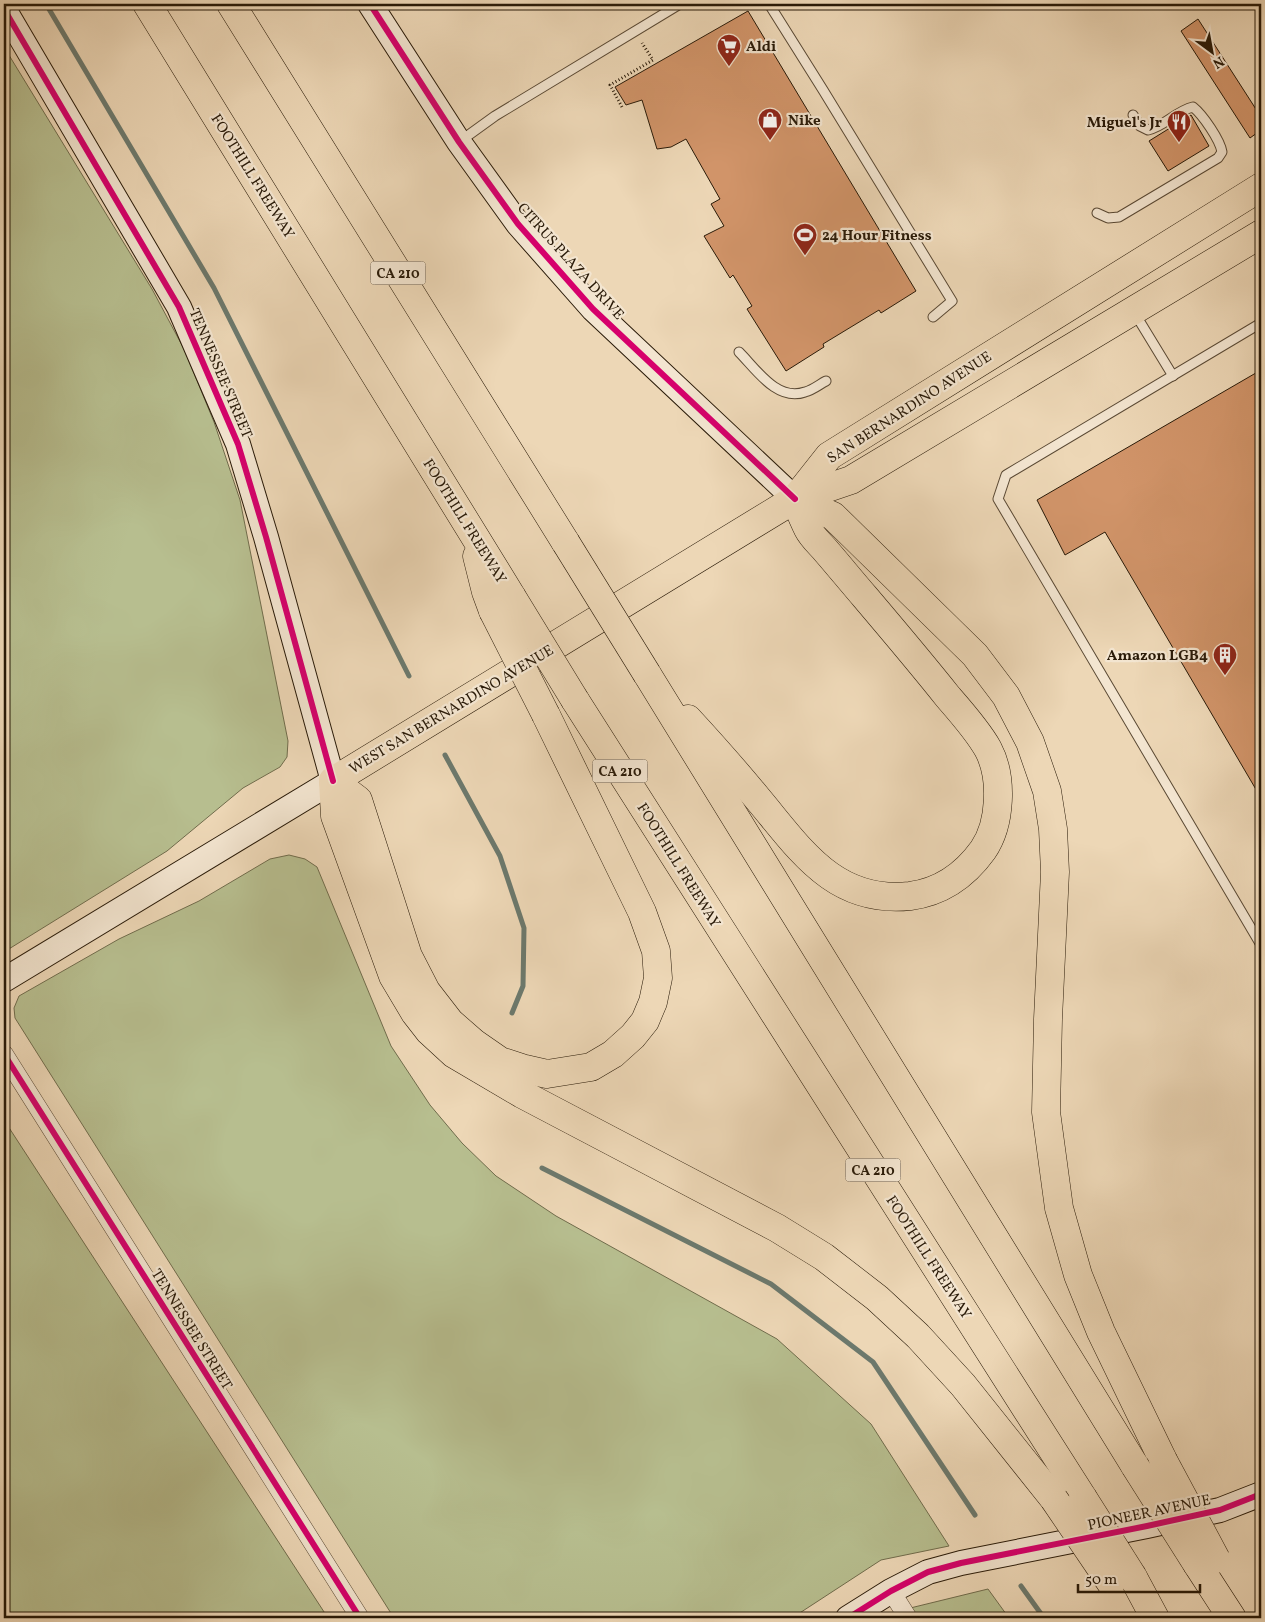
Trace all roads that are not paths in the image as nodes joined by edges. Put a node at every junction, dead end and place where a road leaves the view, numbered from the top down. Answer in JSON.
{"nodes":[{"id":1,"x":147,"y":4,"type":"edge"},
{"id":2,"x":231,"y":4,"type":"edge"},
{"id":3,"x":370,"y":4,"type":"edge"},
{"id":4,"x":680,"y":4,"type":"edge"},
{"id":5,"x":769,"y":4,"type":"edge"},
{"id":6,"x":4,"y":9,"type":"edge"},
{"id":7,"x":1133,"y":115,"type":"dead end"},
{"id":8,"x":459,"y":142,"type":"junction"},
{"id":9,"x":1261,"y":187,"type":"edge"},
{"id":10,"x":1097,"y":213,"type":"dead end"},
{"id":11,"x":1261,"y":234,"type":"edge"},
{"id":12,"x":1134,"y":311,"type":"junction"},
{"id":13,"x":932,"y":317,"type":"dead end"},
{"id":14,"x":1261,"y":323,"type":"edge"},
{"id":15,"x":739,"y":352,"type":"dead end"},
{"id":16,"x":1173,"y":376,"type":"junction"},
{"id":17,"x":826,"y":381,"type":"dead end"},
{"id":18,"x":795,"y":499,"type":"junction"},
{"id":19,"x":503,"y":604,"type":"junction"},
{"id":20,"x":647,"y":674,"type":"junction"},
{"id":21,"x":333,"y":781,"type":"junction"},
{"id":22,"x":1261,"y":945,"type":"edge"},
{"id":23,"x":4,"y":980,"type":"edge"},
{"id":24,"x":4,"y":1054,"type":"edge"},
{"id":25,"x":1261,"y":1494,"type":"edge"},
{"id":26,"x":1207,"y":1561,"type":"junction"},
{"id":27,"x":1122,"y":1580,"type":"junction"},
{"id":28,"x":891,"y":1591,"type":"junction"},
{"id":29,"x":360,"y":1618,"type":"edge"},
{"id":30,"x":848,"y":1618,"type":"edge"},
{"id":31,"x":908,"y":1618,"type":"edge"},
{"id":32,"x":1140,"y":1618,"type":"edge"},
{"id":33,"x":1155,"y":1618,"type":"edge"},
{"id":34,"x":1232,"y":1618,"type":"edge"},
{"id":35,"x":1239,"y":1618,"type":"edge"}],
"edges":[{"from":1,"to":19,"type":"main road","name":"FOOTHILL FREEWAY","number":"CA 210"},
{"from":2,"to":20,"type":"main road","number":"CA 210","bridge":true},
{"from":3,"to":8,"type":"street","name":"CITRUS PLAZA DRIVE"},
{"from":4,"to":8,"type":"lane"},
{"from":5,"to":13,"type":"lane"},
{"from":6,"to":21,"type":"street","name":"TENNESSEE STREET"},
{"from":7,"to":10,"type":"lane"},
{"from":8,"to":18,"type":"street","name":"CITRUS PLAZA DRIVE"},
{"from":9,"to":18,"type":"main road","name":"SAN BERNARDINO AVENUE"},
{"from":11,"to":12,"type":"main road","name":"SAN BERNARDINO AVENUE"},
{"from":12,"to":16,"type":"lane"},
{"from":12,"to":18,"type":"main road","name":"SAN BERNARDINO AVENUE"},
{"from":14,"to":16,"type":"lane"},
{"from":15,"to":17,"type":"lane"},
{"from":16,"to":22,"type":"lane"},
{"from":18,"to":20,"type":"main road"},
{"from":18,"to":21,"type":"main road","name":"WEST SAN BERNARDINO AVENUE"},
{"from":18,"to":26,"type":"main road","bridge":true},
{"from":19,"to":21,"type":"main road","bridge":true},
{"from":19,"to":27,"type":"main road","name":"FOOTHILL FREEWAY","number":"CA 210","bridge":true},
{"from":20,"to":26,"type":"main road","number":"CA 210","bridge":true},
{"from":21,"to":23,"type":"street","name":"WEST SAN BERNARDINO AVENUE"},
{"from":21,"to":27,"type":"main road","bridge":true},
{"from":24,"to":29,"type":"street","name":"TENNESSEE STREET"},
{"from":25,"to":28,"type":"street","name":"PIONEER AVENUE"},
{"from":26,"to":34,"type":"main road","number":"CA 210"},
{"from":26,"to":35,"type":"main road"},
{"from":27,"to":32,"type":"main road"},
{"from":27,"to":33,"type":"main road","name":"FOOTHILL FREEWAY","number":"CA 210"},
{"from":28,"to":30,"type":"street","name":"PIONEER AVENUE"},
{"from":28,"to":31,"type":"street"}]}
